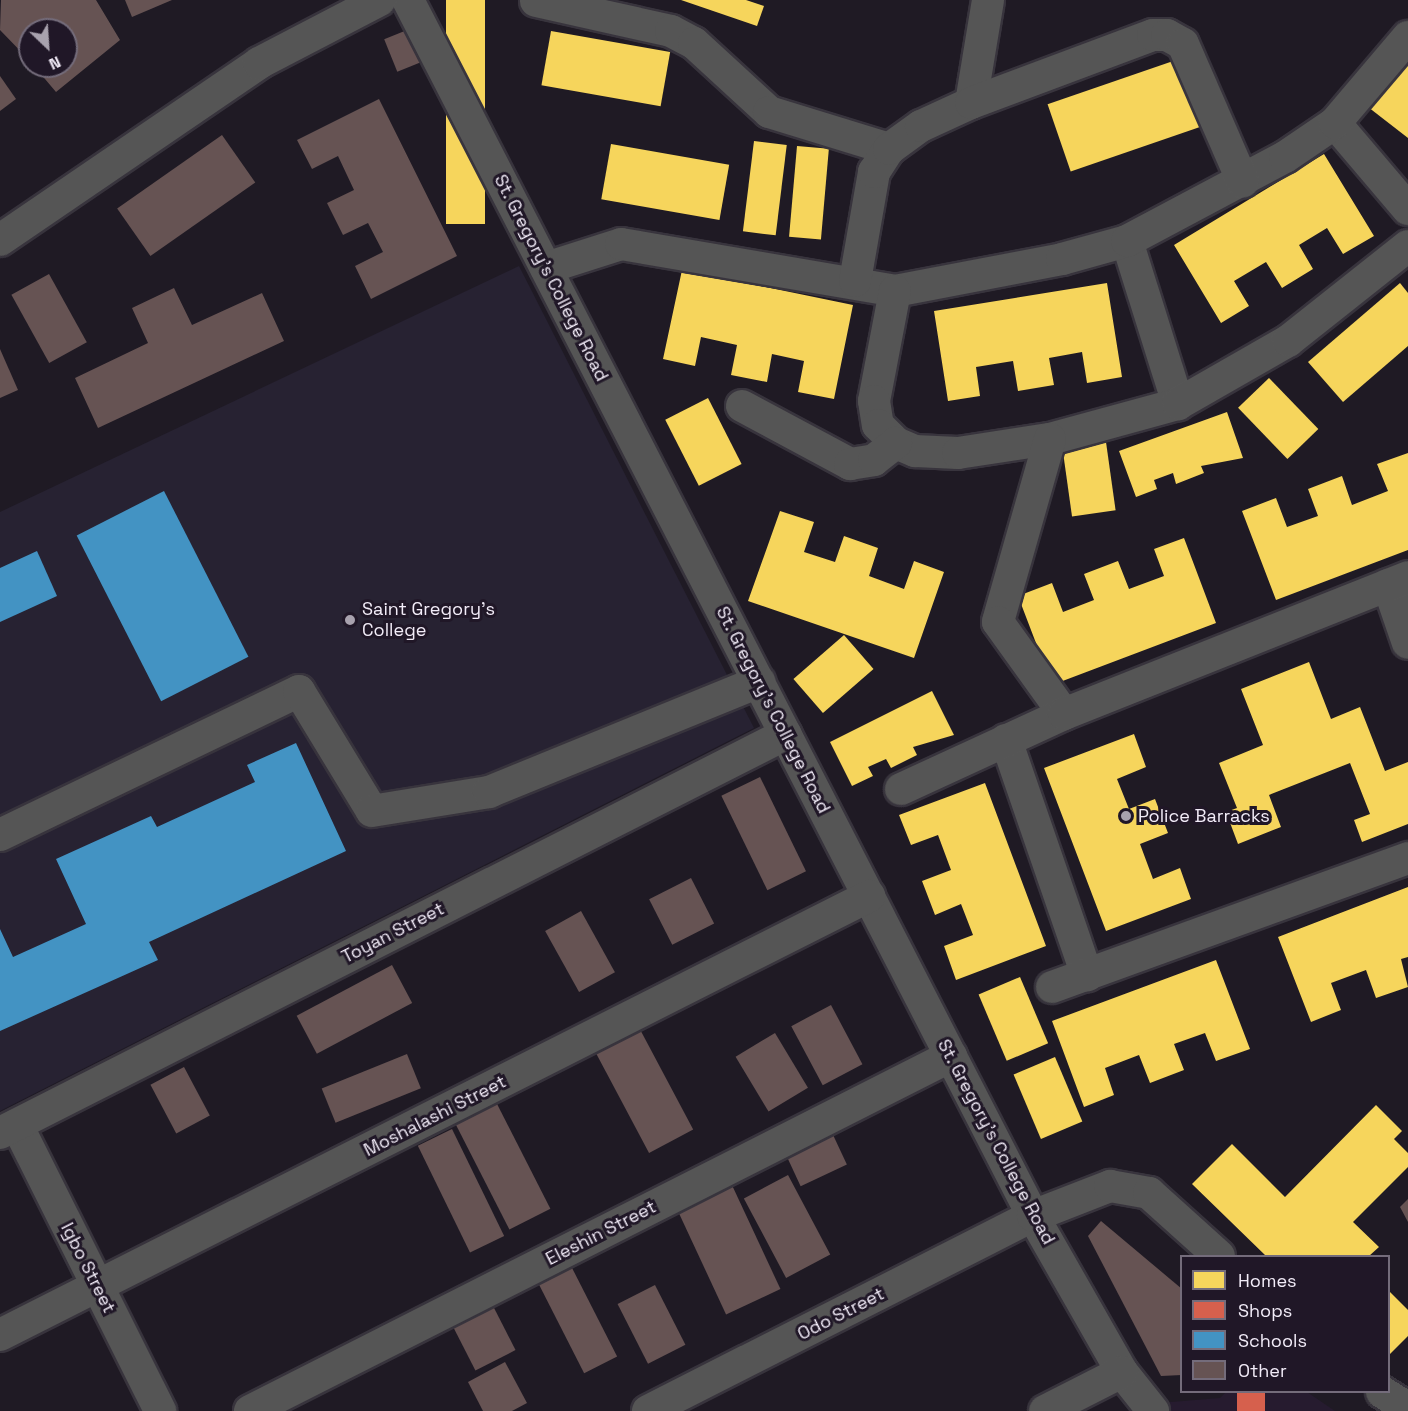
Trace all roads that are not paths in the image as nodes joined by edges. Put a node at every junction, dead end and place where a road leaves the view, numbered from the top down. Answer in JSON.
{"nodes":[{"id":1,"x":380,"y":0,"type":"edge"},
{"id":2,"x":408,"y":0,"type":"edge"},
{"id":3,"x":988,"y":0,"type":"edge"},
{"id":4,"x":537,"y":1,"type":"edge"},
{"id":5,"x":1408,"y":37,"type":"edge"},
{"id":6,"x":971,"y":103,"type":"junction"},
{"id":7,"x":1335,"y":123,"type":"junction"},
{"id":8,"x":889,"y":149,"type":"junction"},
{"id":9,"x":1243,"y":183,"type":"junction"},
{"id":10,"x":1408,"y":209,"type":"edge"},
{"id":11,"x":0,"y":240,"type":"edge"},
{"id":12,"x":1127,"y":241,"type":"junction"},
{"id":13,"x":1408,"y":246,"type":"edge"},
{"id":14,"x":546,"y":268,"type":"junction"},
{"id":15,"x":855,"y":281,"type":"junction"},
{"id":16,"x":895,"y":291,"type":"junction"},
{"id":17,"x":1178,"y":404,"type":"junction"},
{"id":18,"x":742,"y":406,"type":"dead end"},
{"id":19,"x":1050,"y":439,"type":"junction"},
{"id":20,"x":896,"y":444,"type":"junction"},
{"id":21,"x":1398,"y":581,"type":"edge"},
{"id":22,"x":1408,"y":643,"type":"edge"},
{"id":23,"x":759,"y":682,"type":"junction"},
{"id":24,"x":1064,"y":714,"type":"junction"},
{"id":25,"x":786,"y":734,"type":"junction"},
{"id":26,"x":1006,"y":740,"type":"junction"},
{"id":27,"x":901,"y":789,"type":"dead end"},
{"id":28,"x":0,"y":836,"type":"edge"},
{"id":29,"x":1408,"y":858,"type":"edge"},
{"id":30,"x":869,"y":896,"type":"junction"},
{"id":31,"x":1087,"y":975,"type":"junction"},
{"id":32,"x":1052,"y":987,"type":"dead end"},
{"id":33,"x":951,"y":1056,"type":"junction"},
{"id":34,"x":8,"y":1129,"type":"edge"},
{"id":35,"x":1034,"y":1216,"type":"junction"},
{"id":36,"x":1218,"y":1255,"type":"edge"},
{"id":37,"x":98,"y":1287,"type":"junction"},
{"id":38,"x":0,"y":1335,"type":"edge"},
{"id":39,"x":1122,"y":1372,"type":"junction"},
{"id":40,"x":1384,"y":1393,"type":"edge"},
{"id":41,"x":1408,"y":1408,"type":"edge"},
{"id":42,"x":160,"y":1411,"type":"edge"},
{"id":43,"x":250,"y":1411,"type":"edge"},
{"id":44,"x":648,"y":1411,"type":"edge"},
{"id":45,"x":1044,"y":1411,"type":"edge"},
{"id":46,"x":1153,"y":1411,"type":"edge"}],
"edges":[{"from":1,"to":11,"type":"street"},
{"from":2,"to":14,"type":"street","name":"St. Gregory's College Road"},
{"from":3,"to":6,"type":"street"},
{"from":4,"to":8,"type":"street"},
{"from":5,"to":7,"type":"street"},
{"from":6,"to":8,"type":"street"},
{"from":6,"to":9,"type":"street"},
{"from":7,"to":9,"type":"street"},
{"from":7,"to":10,"type":"street"},
{"from":8,"to":15,"type":"street"},
{"from":9,"to":12,"type":"street"},
{"from":12,"to":16,"type":"street"},
{"from":12,"to":17,"type":"street"},
{"from":13,"to":17,"type":"street"},
{"from":14,"to":15,"type":"street"},
{"from":14,"to":23,"type":"street","name":"St. Gregory's College Road"},
{"from":15,"to":16,"type":"street"},
{"from":16,"to":20,"type":"street"},
{"from":17,"to":19,"type":"street"},
{"from":18,"to":20,"type":"street"},
{"from":19,"to":20,"type":"street"},
{"from":19,"to":24,"type":"street"},
{"from":21,"to":22,"type":"street"},
{"from":21,"to":24,"type":"street"},
{"from":23,"to":25,"type":"street","name":"St. Gregory's College Road"},
{"from":23,"to":28,"type":"street"},
{"from":24,"to":26,"type":"street"},
{"from":25,"to":30,"type":"street","name":"St. Gregory's College Road"},
{"from":25,"to":34,"type":"street","name":"Toyan Street"},
{"from":26,"to":27,"type":"street"},
{"from":26,"to":31,"type":"street"},
{"from":29,"to":31,"type":"street"},
{"from":30,"to":33,"type":"street","name":"St. Gregory's College Road"},
{"from":30,"to":37,"type":"street","name":"Moshalashi Street"},
{"from":31,"to":32,"type":"street"},
{"from":33,"to":35,"type":"street","name":"St. Gregory's College Road"},
{"from":33,"to":43,"type":"street","name":"Eleshin Street"},
{"from":34,"to":37,"type":"street","name":"Igbo Street"},
{"from":35,"to":36,"type":"street","name":"Odo Street"},
{"from":35,"to":39,"type":"street","name":"St. Gregory's College Road"},
{"from":35,"to":44,"type":"street","name":"Odo Street"},
{"from":37,"to":38,"type":"street","name":"Moshalashi Street"},
{"from":37,"to":42,"type":"street","name":"Igbo Street"},
{"from":39,"to":45,"type":"street"},
{"from":39,"to":46,"type":"street","name":"St. Gregory's College Road"},
{"from":40,"to":41,"type":"street"}]}
